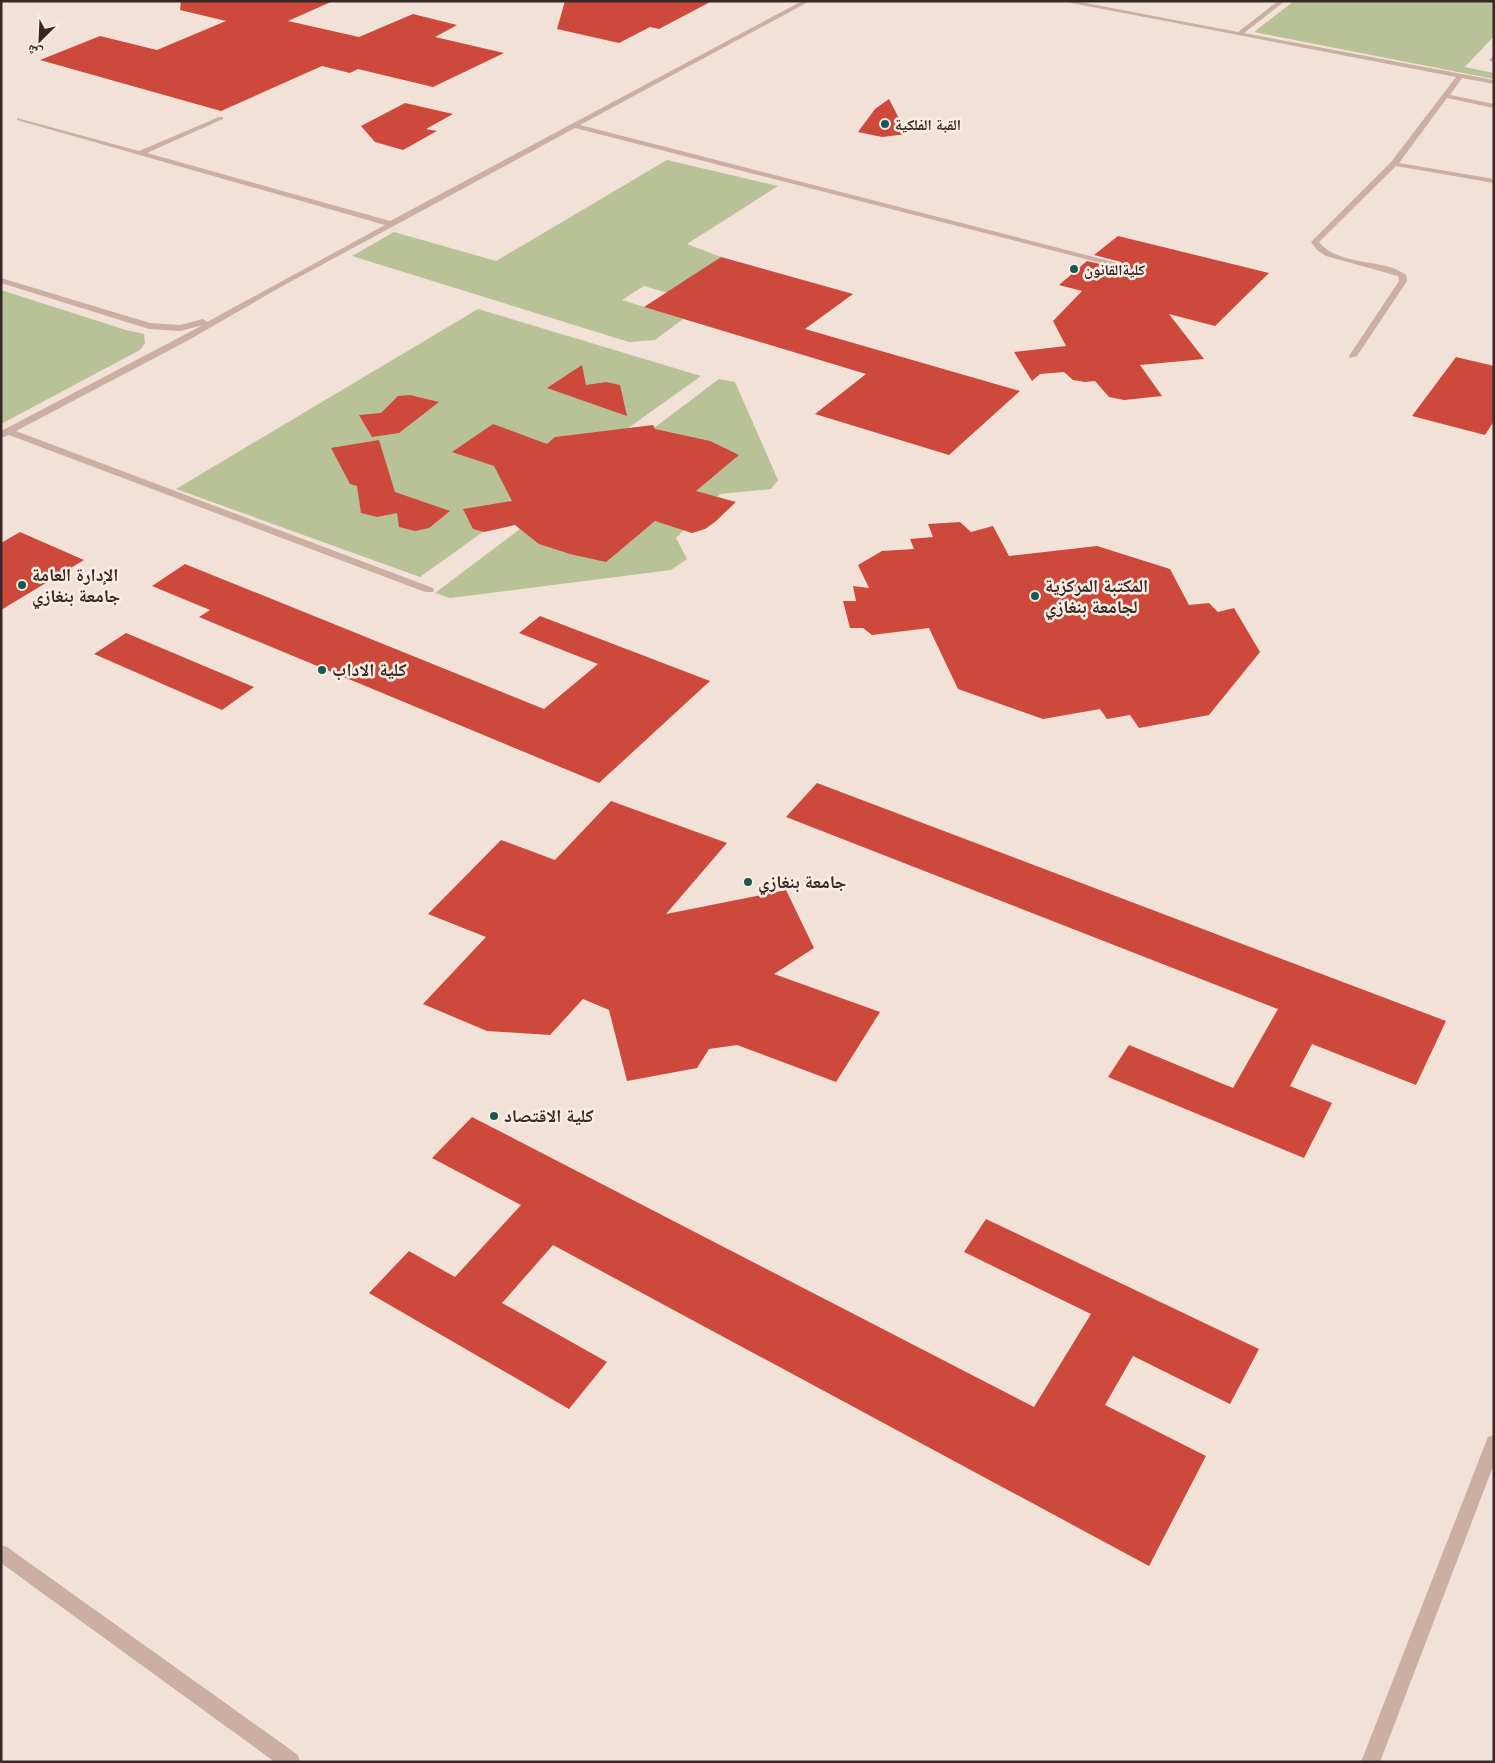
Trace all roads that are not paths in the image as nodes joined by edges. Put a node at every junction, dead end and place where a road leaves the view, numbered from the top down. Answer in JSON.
{"nodes":[{"id":1,"x":807,"y":1,"type":"edge"},
{"id":2,"x":1064,"y":1,"type":"edge"},
{"id":3,"x":1282,"y":1,"type":"edge"},
{"id":4,"x":1239,"y":34,"type":"junction"},
{"id":5,"x":1494,"y":57,"type":"edge"},
{"id":6,"x":1494,"y":61,"type":"edge"},
{"id":7,"x":1461,"y":75,"type":"junction"},
{"id":8,"x":1491,"y":81,"type":"edge"},
{"id":9,"x":1482,"y":87,"type":"dead end"},
{"id":10,"x":1476,"y":94,"type":"dead end"},
{"id":11,"x":1445,"y":96,"type":"junction"},
{"id":12,"x":1470,"y":100,"type":"junction"},
{"id":13,"x":1494,"y":106,"type":"edge"},
{"id":14,"x":221,"y":118,"type":"dead end"},
{"id":15,"x":19,"y":119,"type":"dead end"},
{"id":16,"x":574,"y":126,"type":"junction"},
{"id":17,"x":140,"y":153,"type":"junction"},
{"id":18,"x":1394,"y":164,"type":"junction"},
{"id":19,"x":1494,"y":181,"type":"edge"},
{"id":20,"x":391,"y":224,"type":"junction"},
{"id":21,"x":1118,"y":266,"type":"dead end"},
{"id":22,"x":1,"y":280,"type":"edge"},
{"id":23,"x":227,"y":313,"type":"junction"},
{"id":24,"x":1353,"y":356,"type":"dead end"},
{"id":25,"x":5,"y":433,"type":"edge"},
{"id":26,"x":429,"y":590,"type":"dead end"},
{"id":27,"x":1494,"y":1442,"type":"edge"},
{"id":28,"x":1,"y":1553,"type":"edge"},
{"id":29,"x":292,"y":1762,"type":"edge"},
{"id":30,"x":1370,"y":1762,"type":"edge"}],
"edges":[{"from":1,"to":16,"type":"lane"},
{"from":2,"to":4,"type":"lane"},
{"from":3,"to":4,"type":"lane"},
{"from":4,"to":7,"type":"lane"},
{"from":5,"to":6,"type":"lane"},
{"from":7,"to":8,"type":"lane"},
{"from":7,"to":11,"type":"lane"},
{"from":8,"to":9,"type":"lane"},
{"from":10,"to":12,"type":"lane"},
{"from":11,"to":12,"type":"lane"},
{"from":11,"to":18,"type":"lane"},
{"from":12,"to":13,"type":"lane"},
{"from":14,"to":17,"type":"lane"},
{"from":15,"to":17,"type":"lane"},
{"from":16,"to":20,"type":"lane"},
{"from":16,"to":21,"type":"lane"},
{"from":17,"to":20,"type":"lane"},
{"from":18,"to":19,"type":"lane"},
{"from":18,"to":24,"type":"lane"},
{"from":20,"to":23,"type":"lane"},
{"from":22,"to":23,"type":"lane"},
{"from":23,"to":25,"type":"lane"},
{"from":25,"to":26,"type":"lane"},
{"from":27,"to":30,"type":"lane"},
{"from":28,"to":29,"type":"lane"}]}
